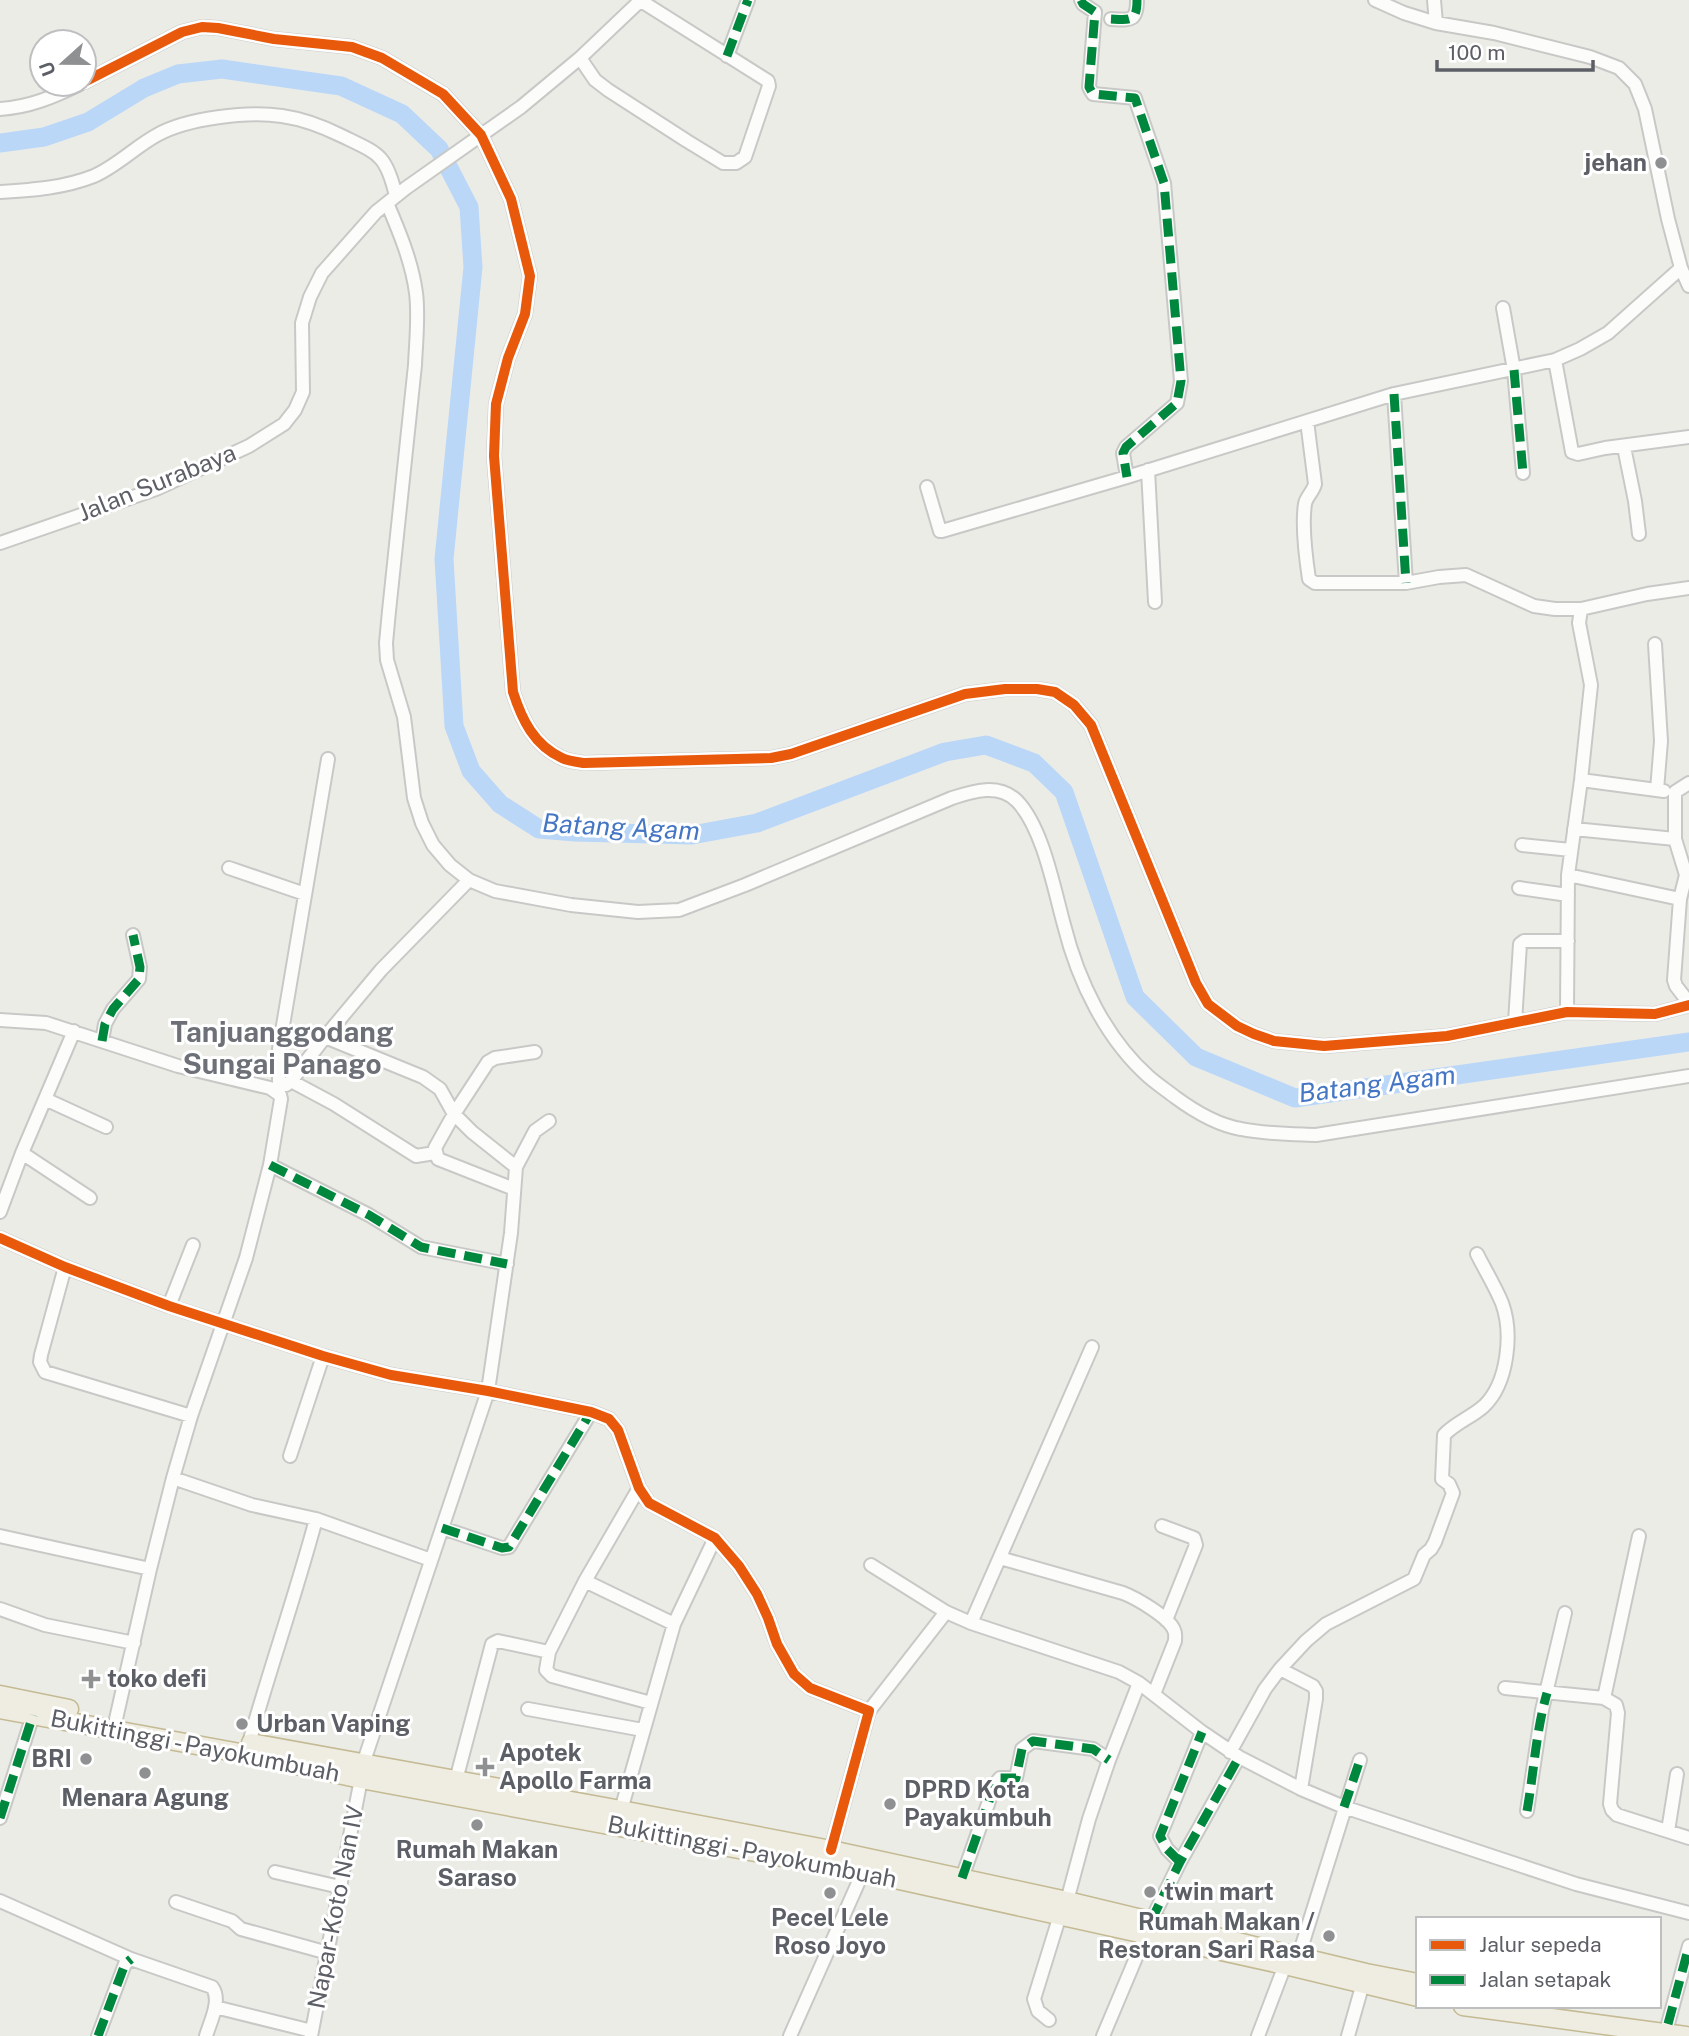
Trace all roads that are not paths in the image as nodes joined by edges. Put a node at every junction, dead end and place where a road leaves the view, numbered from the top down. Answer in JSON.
{"nodes":[{"id":1,"x":641,"y":0,"type":"edge"},
{"id":2,"x":748,"y":0,"type":"edge"},
{"id":3,"x":1081,"y":0,"type":"edge"},
{"id":4,"x":1137,"y":0,"type":"edge"},
{"id":5,"x":1375,"y":0,"type":"edge"},
{"id":6,"x":1434,"y":0,"type":"edge"},
{"id":7,"x":1111,"y":19,"type":"dead end"},
{"id":8,"x":1436,"y":23,"type":"junction"},
{"id":9,"x":727,"y":56,"type":"junction"},
{"id":10,"x":580,"y":58,"type":"junction"},
{"id":11,"x":98,"y":75,"type":"edge"},
{"id":12,"x":50,"y":98,"type":"edge"},
{"id":13,"x":0,"y":109,"type":"edge"},
{"id":14,"x":481,"y":135,"type":"junction"},
{"id":15,"x":0,"y":192,"type":"edge"},
{"id":16,"x":396,"y":195,"type":"junction"},
{"id":17,"x":1681,"y":268,"type":"junction"},
{"id":18,"x":1689,"y":286,"type":"edge"},
{"id":19,"x":1503,"y":308,"type":"dead end"},
{"id":20,"x":1555,"y":360,"type":"junction"},
{"id":21,"x":1514,"y":370,"type":"junction"},
{"id":22,"x":1394,"y":394,"type":"junction"},
{"id":23,"x":1307,"y":421,"type":"junction"},
{"id":24,"x":1689,"y":437,"type":"edge"},
{"id":25,"x":1624,"y":447,"type":"junction"},
{"id":26,"x":1148,"y":470,"type":"junction"},
{"id":27,"x":1523,"y":473,"type":"dead end"},
{"id":28,"x":1127,"y":477,"type":"junction"},
{"id":29,"x":927,"y":486,"type":"dead end"},
{"id":30,"x":1639,"y":534,"type":"dead end"},
{"id":31,"x":0,"y":543,"type":"edge"},
{"id":32,"x":1406,"y":583,"type":"junction"},
{"id":33,"x":1689,"y":588,"type":"edge"},
{"id":34,"x":1155,"y":602,"type":"dead end"},
{"id":35,"x":1581,"y":609,"type":"junction"},
{"id":36,"x":1655,"y":644,"type":"dead end"},
{"id":37,"x":328,"y":759,"type":"dead end"},
{"id":38,"x":1581,"y":780,"type":"junction"},
{"id":39,"x":1689,"y":783,"type":"edge"},
{"id":40,"x":1657,"y":790,"type":"junction"},
{"id":41,"x":1675,"y":792,"type":"junction"},
{"id":42,"x":1574,"y":829,"type":"junction"},
{"id":43,"x":1675,"y":839,"type":"junction"},
{"id":44,"x":1522,"y":845,"type":"dead end"},
{"id":45,"x":1571,"y":850,"type":"junction"},
{"id":46,"x":229,"y":868,"type":"dead end"},
{"id":47,"x":1568,"y":875,"type":"junction"},
{"id":48,"x":469,"y":880,"type":"junction"},
{"id":49,"x":1519,"y":888,"type":"dead end"},
{"id":50,"x":306,"y":894,"type":"junction"},
{"id":51,"x":1568,"y":895,"type":"junction"},
{"id":52,"x":1680,"y":899,"type":"junction"},
{"id":53,"x":133,"y":936,"type":"dead end"},
{"id":54,"x":1568,"y":941,"type":"junction"},
{"id":55,"x":1689,"y":1004,"type":"edge"},
{"id":56,"x":1567,"y":1012,"type":"junction"},
{"id":57,"x":0,"y":1020,"type":"edge"},
{"id":58,"x":1515,"y":1022,"type":"junction"},
{"id":59,"x":74,"y":1031,"type":"junction"},
{"id":60,"x":325,"y":1037,"type":"junction"},
{"id":61,"x":102,"y":1041,"type":"junction"},
{"id":62,"x":535,"y":1052,"type":"dead end"},
{"id":63,"x":1689,"y":1076,"type":"edge"},
{"id":64,"x":291,"y":1081,"type":"junction"},
{"id":65,"x":274,"y":1089,"type":"junction"},
{"id":66,"x":45,"y":1099,"type":"junction"},
{"id":67,"x":454,"y":1114,"type":"junction"},
{"id":68,"x":550,"y":1121,"type":"dead end"},
{"id":69,"x":106,"y":1127,"type":"dead end"},
{"id":70,"x":22,"y":1153,"type":"junction"},
{"id":71,"x":435,"y":1153,"type":"junction"},
{"id":72,"x":270,"y":1165,"type":"junction"},
{"id":73,"x":516,"y":1167,"type":"junction"},
{"id":74,"x":514,"y":1189,"type":"junction"},
{"id":75,"x":90,"y":1198,"type":"dead end"},
{"id":76,"x":0,"y":1212,"type":"edge"},
{"id":77,"x":0,"y":1238,"type":"edge"},
{"id":78,"x":193,"y":1245,"type":"dead end"},
{"id":79,"x":1477,"y":1254,"type":"dead end"},
{"id":80,"x":507,"y":1264,"type":"junction"},
{"id":81,"x":65,"y":1267,"type":"junction"},
{"id":82,"x":169,"y":1306,"type":"junction"},
{"id":83,"x":222,"y":1323,"type":"junction"},
{"id":84,"x":1092,"y":1347,"type":"dead end"},
{"id":85,"x":323,"y":1356,"type":"junction"},
{"id":86,"x":488,"y":1391,"type":"junction"},
{"id":87,"x":592,"y":1412,"type":"junction"},
{"id":88,"x":191,"y":1416,"type":"junction"},
{"id":89,"x":290,"y":1456,"type":"dead end"},
{"id":90,"x":173,"y":1478,"type":"junction"},
{"id":91,"x":639,"y":1488,"type":"junction"},
{"id":92,"x":316,"y":1519,"type":"junction"},
{"id":93,"x":1162,"y":1526,"type":"dead end"},
{"id":94,"x":442,"y":1528,"type":"junction"},
{"id":95,"x":0,"y":1536,"type":"edge"},
{"id":96,"x":1639,"y":1536,"type":"dead end"},
{"id":97,"x":715,"y":1538,"type":"junction"},
{"id":98,"x":1000,"y":1558,"type":"junction"},
{"id":99,"x":431,"y":1560,"type":"junction"},
{"id":100,"x":871,"y":1564,"type":"dead end"},
{"id":101,"x":150,"y":1569,"type":"junction"},
{"id":102,"x":585,"y":1581,"type":"junction"},
{"id":103,"x":0,"y":1609,"type":"edge"},
{"id":104,"x":946,"y":1612,"type":"junction"},
{"id":105,"x":1565,"y":1613,"type":"dead end"},
{"id":106,"x":1166,"y":1620,"type":"junction"},
{"id":107,"x":971,"y":1623,"type":"junction"},
{"id":108,"x":674,"y":1624,"type":"junction"},
{"id":109,"x":134,"y":1643,"type":"junction"},
{"id":110,"x":549,"y":1652,"type":"junction"},
{"id":111,"x":1280,"y":1670,"type":"junction"},
{"id":112,"x":1139,"y":1683,"type":"junction"},
{"id":113,"x":1505,"y":1688,"type":"dead end"},
{"id":114,"x":1547,"y":1693,"type":"junction"},
{"id":115,"x":1154,"y":1694,"type":"junction"},
{"id":116,"x":0,"y":1695,"type":"edge"},
{"id":117,"x":1604,"y":1698,"type":"junction"},
{"id":118,"x":651,"y":1703,"type":"junction"},
{"id":119,"x":0,"y":1709,"type":"edge"},
{"id":120,"x":528,"y":1709,"type":"dead end"},
{"id":121,"x":869,"y":1711,"type":"junction"},
{"id":122,"x":33,"y":1715,"type":"junction"},
{"id":123,"x":116,"y":1718,"type":"junction"},
{"id":124,"x":643,"y":1730,"type":"junction"},
{"id":125,"x":1202,"y":1732,"type":"junction"},
{"id":126,"x":249,"y":1743,"type":"junction"},
{"id":127,"x":1235,"y":1754,"type":"junction"},
{"id":128,"x":1109,"y":1760,"type":"junction"},
{"id":129,"x":1360,"y":1760,"type":"dead end"},
{"id":130,"x":362,"y":1771,"type":"junction"},
{"id":131,"x":1677,"y":1774,"type":"dead end"},
{"id":132,"x":456,"y":1780,"type":"junction"},
{"id":133,"x":1301,"y":1789,"type":"junction"},
{"id":134,"x":522,"y":1800,"type":"junction"},
{"id":135,"x":1345,"y":1807,"type":"junction"},
{"id":136,"x":571,"y":1810,"type":"junction"},
{"id":137,"x":621,"y":1810,"type":"junction"},
{"id":138,"x":1527,"y":1811,"type":"dead end"},
{"id":139,"x":0,"y":1818,"type":"edge"},
{"id":140,"x":1668,"y":1831,"type":"junction"},
{"id":141,"x":1689,"y":1838,"type":"edge"},
{"id":142,"x":831,"y":1850,"type":"junction"},
{"id":143,"x":1180,"y":1862,"type":"junction"},
{"id":144,"x":275,"y":1872,"type":"dead end"},
{"id":145,"x":863,"y":1872,"type":"junction"},
{"id":146,"x":962,"y":1878,"type":"junction"},
{"id":147,"x":340,"y":1887,"type":"junction"},
{"id":148,"x":0,"y":1901,"type":"edge"},
{"id":149,"x":176,"y":1902,"type":"dead end"},
{"id":150,"x":1063,"y":1908,"type":"junction"},
{"id":151,"x":1689,"y":1913,"type":"edge"},
{"id":152,"x":1148,"y":1928,"type":"junction"},
{"id":153,"x":1689,"y":1946,"type":"edge"},
{"id":154,"x":328,"y":1953,"type":"junction"},
{"id":155,"x":131,"y":1959,"type":"junction"},
{"id":156,"x":1292,"y":1960,"type":"junction"},
{"id":157,"x":1364,"y":1979,"type":"junction"},
{"id":158,"x":1416,"y":1983,"type":"edge"},
{"id":159,"x":1416,"y":1996,"type":"edge"},
{"id":160,"x":215,"y":2007,"type":"junction"},
{"id":161,"x":1484,"y":2008,"type":"edge"},
{"id":162,"x":1558,"y":2008,"type":"edge"},
{"id":163,"x":1591,"y":2018,"type":"junction"},
{"id":164,"x":1049,"y":2020,"type":"dead end"},
{"id":165,"x":1668,"y":2024,"type":"junction"},
{"id":166,"x":1689,"y":2026,"type":"edge"},
{"id":167,"x":312,"y":2034,"type":"edge"},
{"id":168,"x":98,"y":2036,"type":"edge"},
{"id":169,"x":206,"y":2036,"type":"edge"},
{"id":170,"x":790,"y":2036,"type":"edge"},
{"id":171,"x":1103,"y":2036,"type":"edge"},
{"id":172,"x":1258,"y":2036,"type":"edge"},
{"id":173,"x":1348,"y":2036,"type":"edge"},
{"id":174,"x":1686,"y":2036,"type":"edge"}],
"edges":[{"from":1,"to":9,"type":"street"},
{"from":1,"to":10,"type":"street","name":"Jalan Surabaya"},
{"from":2,"to":9,"type":"street"},
{"from":3,"to":28,"type":"street"},
{"from":4,"to":7,"type":"street"},
{"from":5,"to":8,"type":"street"},
{"from":6,"to":8,"type":"street"},
{"from":8,"to":17,"type":"street"},
{"from":9,"to":10,"type":"street"},
{"from":10,"to":14,"type":"street","name":"Jalan Surabaya"},
{"from":11,"to":14,"type":"street"},
{"from":12,"to":13,"type":"street"},
{"from":14,"to":16,"type":"street","name":"Jalan Surabaya"},
{"from":14,"to":58,"type":"street"},
{"from":15,"to":16,"type":"street"},
{"from":16,"to":31,"type":"street","name":"Jalan Surabaya"},
{"from":16,"to":48,"type":"street"},
{"from":17,"to":18,"type":"street"},
{"from":17,"to":20,"type":"street"},
{"from":19,"to":21,"type":"street"},
{"from":20,"to":21,"type":"street"},
{"from":20,"to":25,"type":"street"},
{"from":21,"to":22,"type":"street"},
{"from":21,"to":27,"type":"street"},
{"from":22,"to":23,"type":"street"},
{"from":22,"to":32,"type":"street"},
{"from":23,"to":26,"type":"street"},
{"from":23,"to":32,"type":"street"},
{"from":24,"to":25,"type":"street"},
{"from":25,"to":30,"type":"street"},
{"from":26,"to":28,"type":"street"},
{"from":26,"to":34,"type":"street"},
{"from":28,"to":29,"type":"street"},
{"from":32,"to":35,"type":"street"},
{"from":33,"to":35,"type":"street"},
{"from":35,"to":38,"type":"street"},
{"from":36,"to":40,"type":"street"},
{"from":37,"to":50,"type":"street"},
{"from":38,"to":40,"type":"street"},
{"from":38,"to":42,"type":"street"},
{"from":39,"to":41,"type":"street"},
{"from":40,"to":41,"type":"street"},
{"from":41,"to":43,"type":"street"},
{"from":42,"to":43,"type":"street"},
{"from":42,"to":45,"type":"street"},
{"from":43,"to":52,"type":"street"},
{"from":44,"to":45,"type":"street"},
{"from":45,"to":47,"type":"street"},
{"from":46,"to":50,"type":"street"},
{"from":47,"to":51,"type":"street"},
{"from":47,"to":52,"type":"street"},
{"from":48,"to":60,"type":"street"},
{"from":48,"to":63,"type":"street"},
{"from":49,"to":51,"type":"street"},
{"from":50,"to":65,"type":"street"},
{"from":51,"to":54,"type":"street"},
{"from":52,"to":55,"type":"street"},
{"from":53,"to":61,"type":"street"},
{"from":54,"to":56,"type":"street"},
{"from":54,"to":58,"type":"street"},
{"from":55,"to":56,"type":"street"},
{"from":56,"to":58,"type":"street"},
{"from":57,"to":59,"type":"street"},
{"from":59,"to":61,"type":"street"},
{"from":59,"to":66,"type":"street"},
{"from":60,"to":64,"type":"street"},
{"from":60,"to":67,"type":"street"},
{"from":61,"to":65,"type":"street"},
{"from":62,"to":67,"type":"street"},
{"from":64,"to":65,"type":"street"},
{"from":64,"to":71,"type":"street"},
{"from":65,"to":72,"type":"street"},
{"from":66,"to":69,"type":"street"},
{"from":66,"to":70,"type":"street"},
{"from":67,"to":71,"type":"street"},
{"from":67,"to":73,"type":"street"},
{"from":68,"to":73,"type":"street"},
{"from":70,"to":75,"type":"street"},
{"from":70,"to":76,"type":"street"},
{"from":71,"to":74,"type":"street"},
{"from":72,"to":80,"type":"street"},
{"from":72,"to":83,"type":"street"},
{"from":73,"to":74,"type":"street","name":"Napar-Koto Nan IV"},
{"from":74,"to":80,"type":"street","name":"Napar-Koto Nan IV"},
{"from":77,"to":81,"type":"street"},
{"from":78,"to":82,"type":"street"},
{"from":79,"to":111,"type":"street"},
{"from":80,"to":86,"type":"street","name":"Napar-Koto Nan IV"},
{"from":81,"to":82,"type":"street"},
{"from":81,"to":88,"type":"street"},
{"from":82,"to":83,"type":"street"},
{"from":83,"to":85,"type":"street"},
{"from":83,"to":88,"type":"street"},
{"from":84,"to":98,"type":"street"},
{"from":85,"to":86,"type":"street"},
{"from":85,"to":89,"type":"street"},
{"from":86,"to":87,"type":"street"},
{"from":86,"to":94,"type":"street","name":"Napar-Koto Nan IV"},
{"from":87,"to":91,"type":"street"},
{"from":87,"to":94,"type":"street"},
{"from":88,"to":90,"type":"street"},
{"from":90,"to":92,"type":"street"},
{"from":90,"to":101,"type":"street"},
{"from":91,"to":97,"type":"street"},
{"from":91,"to":102,"type":"street"},
{"from":92,"to":99,"type":"street"},
{"from":92,"to":126,"type":"street"},
{"from":93,"to":106,"type":"street"},
{"from":94,"to":99,"type":"street","name":"Napar-Koto Nan IV"},
{"from":95,"to":101,"type":"street"},
{"from":96,"to":117,"type":"street"},
{"from":97,"to":108,"type":"street"},
{"from":97,"to":121,"type":"street"},
{"from":98,"to":106,"type":"street"},
{"from":98,"to":107,"type":"street"},
{"from":99,"to":130,"type":"street","name":"Napar-Koto Nan IV"},
{"from":100,"to":104,"type":"street"},
{"from":101,"to":109,"type":"street"},
{"from":102,"to":108,"type":"street"},
{"from":102,"to":110,"type":"street"},
{"from":103,"to":109,"type":"street"},
{"from":104,"to":107,"type":"street"},
{"from":104,"to":121,"type":"street"},
{"from":105,"to":114,"type":"street"},
{"from":106,"to":115,"type":"street"},
{"from":107,"to":112,"type":"street"},
{"from":108,"to":118,"type":"street"},
{"from":109,"to":123,"type":"street"},
{"from":110,"to":118,"type":"street"},
{"from":110,"to":132,"type":"street"},
{"from":111,"to":127,"type":"street"},
{"from":111,"to":133,"type":"street"},
{"from":112,"to":115,"type":"street"},
{"from":112,"to":128,"type":"street"},
{"from":113,"to":114,"type":"street"},
{"from":114,"to":117,"type":"street"},
{"from":114,"to":138,"type":"street"},
{"from":115,"to":125,"type":"street"},
{"from":116,"to":123,"type":"highway","name":"Bukittinggi - Payokumbuah"},
{"from":117,"to":140,"type":"street"},
{"from":118,"to":124,"type":"street"},
{"from":119,"to":122,"type":"highway","name":"Bukittinggi - Payokumbuah"},
{"from":120,"to":124,"type":"street"},
{"from":121,"to":142,"type":"street"},
{"from":122,"to":130,"type":"highway","name":"Bukittinggi - Payokumbuah"},
{"from":122,"to":139,"type":"street"},
{"from":123,"to":126,"type":"highway","name":"Bukittinggi - Payokumbuah"},
{"from":124,"to":137,"type":"street"},
{"from":125,"to":127,"type":"street"},
{"from":125,"to":143,"type":"street"},
{"from":126,"to":130,"type":"highway","name":"Bukittinggi - Payokumbuah"},
{"from":127,"to":133,"type":"street"},
{"from":127,"to":143,"type":"street"},
{"from":128,"to":146,"type":"street"},
{"from":128,"to":150,"type":"street"},
{"from":129,"to":135,"type":"street"},
{"from":130,"to":132,"type":"highway","name":"Bukittinggi - Payokumbuah"},
{"from":130,"to":134,"type":"highway","name":"Bukittinggi - Payokumbuah"},
{"from":130,"to":147,"type":"street","name":"Napar-Koto Nan IV"},
{"from":131,"to":140,"type":"street"},
{"from":132,"to":134,"type":"highway","name":"Bukittinggi - Payokumbuah"},
{"from":133,"to":135,"type":"street"},
{"from":134,"to":136,"type":"highway","name":"Bukittinggi - Payokumbuah"},
{"from":135,"to":151,"type":"street"},
{"from":135,"to":156,"type":"street"},
{"from":136,"to":137,"type":"highway","name":"Bukittinggi - Payokumbuah"},
{"from":136,"to":145,"type":"highway","name":"Bukittinggi - Payokumbuah"},
{"from":137,"to":142,"type":"highway","name":"Bukittinggi - Payokumbuah"},
{"from":140,"to":141,"type":"street"},
{"from":142,"to":146,"type":"highway","name":"Bukittinggi - Payokumbuah"},
{"from":143,"to":152,"type":"street"},
{"from":144,"to":147,"type":"street"},
{"from":145,"to":150,"type":"highway","name":"Bukittinggi - Payokumbuah"},
{"from":145,"to":170,"type":"street"},
{"from":146,"to":150,"type":"highway","name":"Bukittinggi - Payokumbuah"},
{"from":147,"to":154,"type":"street","name":"Napar-Koto Nan IV"},
{"from":148,"to":155,"type":"street"},
{"from":149,"to":154,"type":"street"},
{"from":150,"to":152,"type":"highway","name":"Bukittinggi - Payokumbuah"},
{"from":150,"to":164,"type":"street"},
{"from":152,"to":156,"type":"highway","name":"Bukittinggi - Payokumbuah"},
{"from":152,"to":171,"type":"street"},
{"from":153,"to":165,"type":"street"},
{"from":154,"to":167,"type":"street","name":"Napar-Koto Nan IV"},
{"from":155,"to":160,"type":"street"},
{"from":155,"to":168,"type":"street"},
{"from":156,"to":157,"type":"highway","name":"Bukittinggi - Payokumbuah"},
{"from":156,"to":172,"type":"street"},
{"from":157,"to":158,"type":"highway","name":"Bukittinggi - Payokumbuah"},
{"from":157,"to":159,"type":"highway","name":"Bukittinggi - Payokumbuah"},
{"from":157,"to":173,"type":"street"},
{"from":160,"to":167,"type":"street"},
{"from":160,"to":169,"type":"street"},
{"from":161,"to":163,"type":"highway"},
{"from":162,"to":163,"type":"highway"},
{"from":163,"to":165,"type":"highway"},
{"from":163,"to":174,"type":"highway"},
{"from":165,"to":166,"type":"highway"}]}
